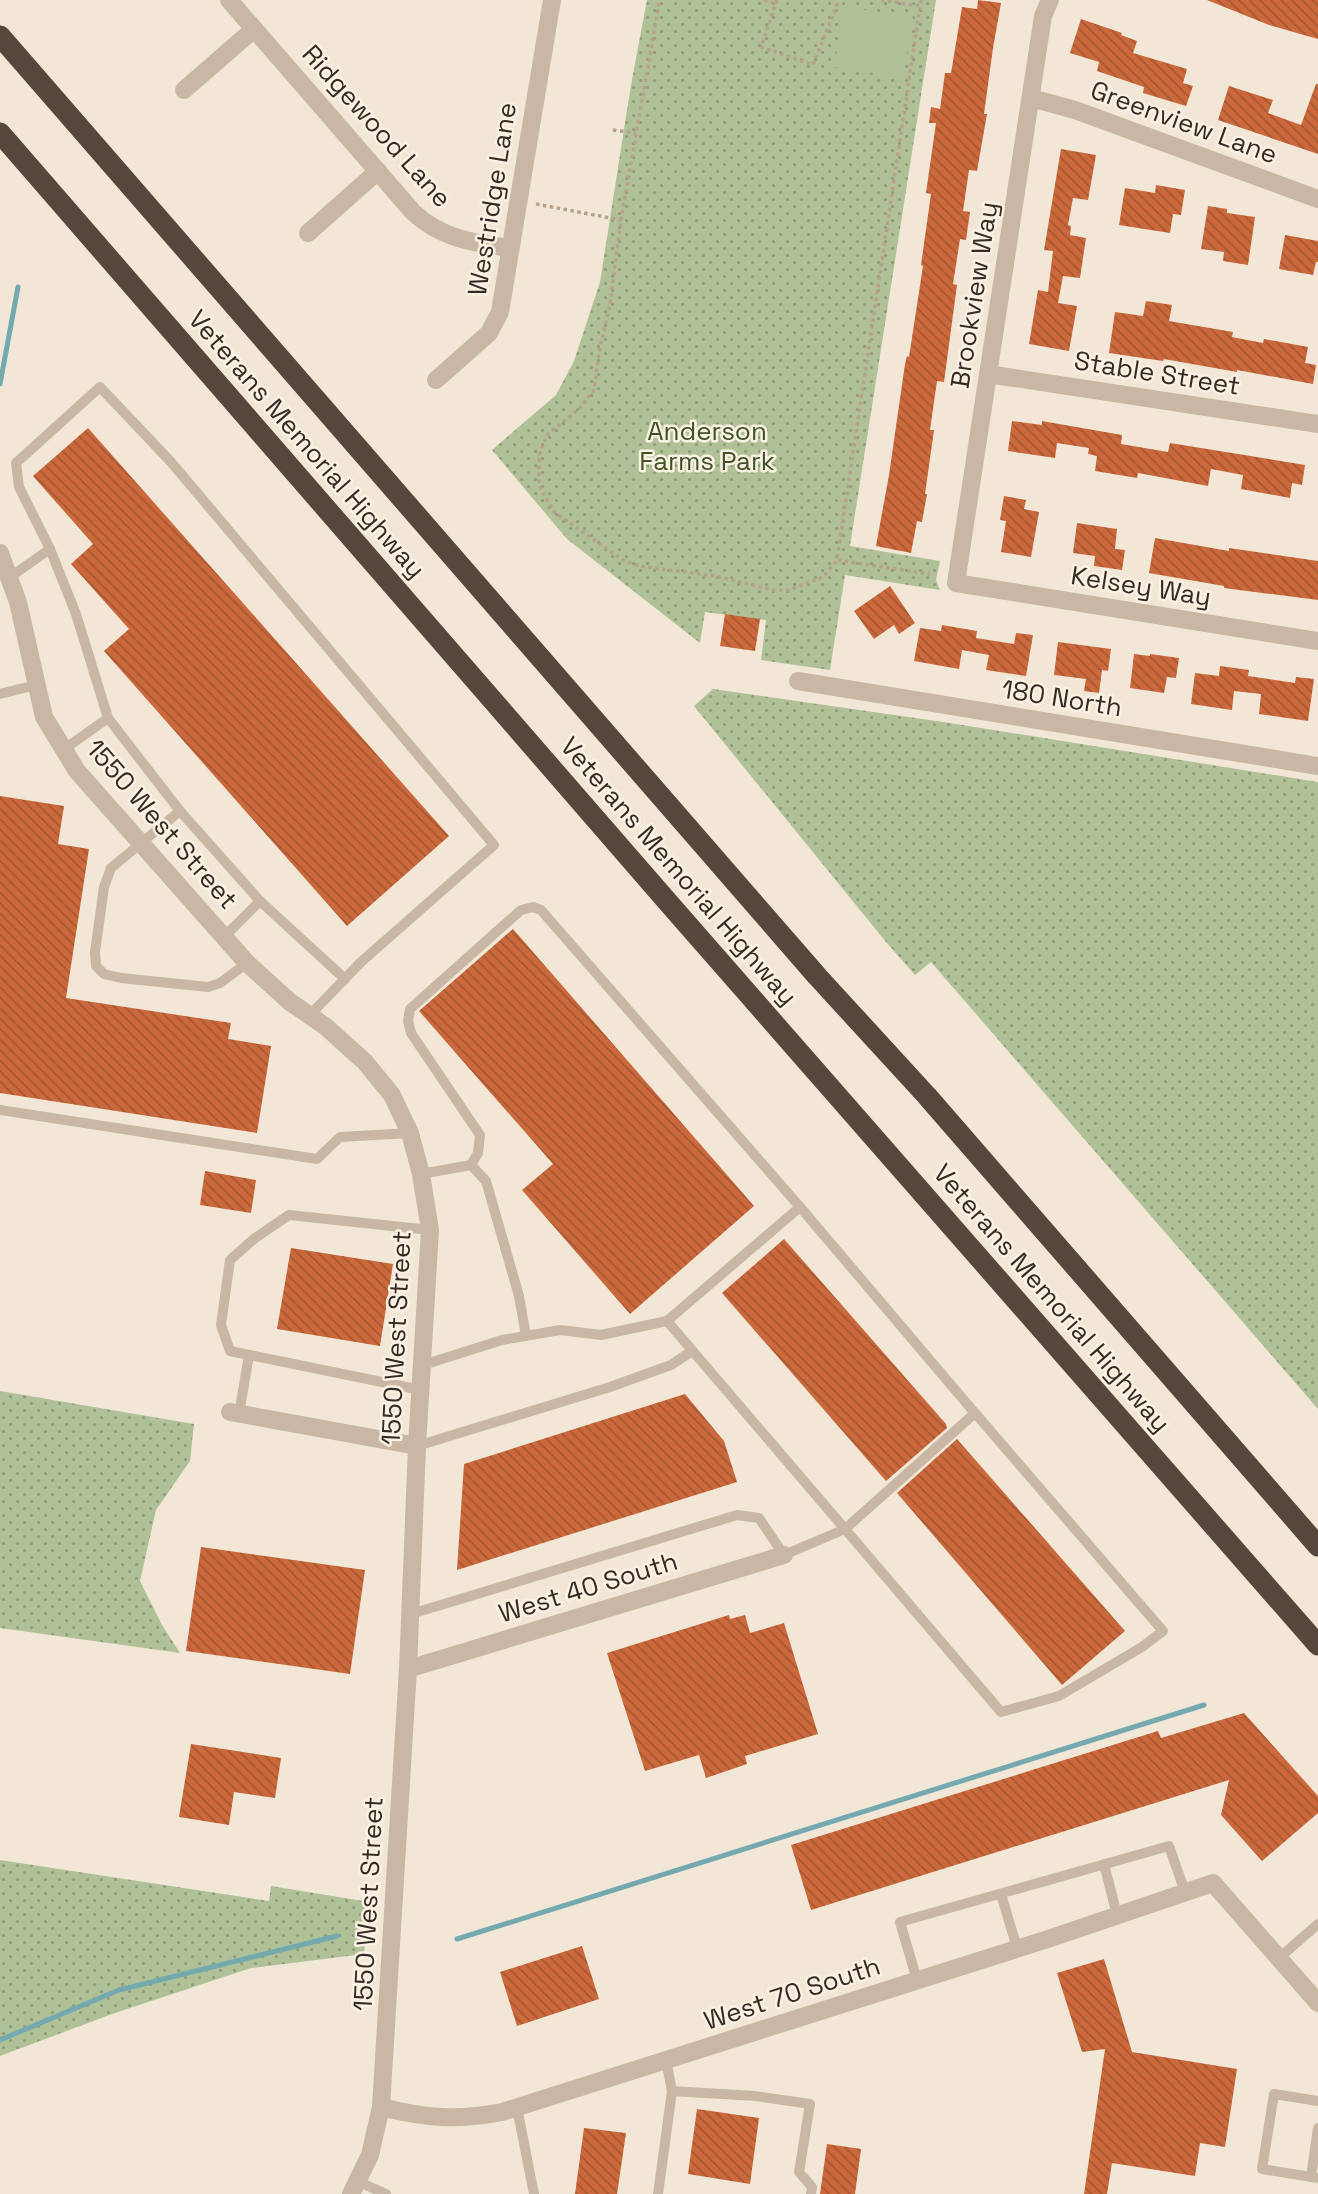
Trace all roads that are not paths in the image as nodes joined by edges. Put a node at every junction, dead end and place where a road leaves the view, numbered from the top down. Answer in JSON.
{"nodes":[{"id":1,"x":229,"y":0,"type":"edge"},
{"id":2,"x":552,"y":0,"type":"edge"},
{"id":3,"x":1044,"y":5,"type":"edge"},
{"id":4,"x":254,"y":29,"type":"junction"},
{"id":5,"x":0,"y":36,"type":"edge"},
{"id":6,"x":184,"y":90,"type":"dead end"},
{"id":7,"x":1031,"y":98,"type":"junction"},
{"id":8,"x":0,"y":133,"type":"edge"},
{"id":9,"x":378,"y":171,"type":"junction"},
{"id":10,"x":1318,"y":199,"type":"edge"},
{"id":11,"x":308,"y":233,"type":"dead end"},
{"id":12,"x":510,"y":248,"type":"junction"},
{"id":13,"x":988,"y":374,"type":"junction"},
{"id":14,"x":436,"y":380,"type":"dead end"},
{"id":15,"x":1318,"y":424,"type":"edge"},
{"id":16,"x":50,"y":549,"type":"junction"},
{"id":17,"x":0,"y":553,"type":"edge"},
{"id":18,"x":10,"y":577,"type":"junction"},
{"id":19,"x":956,"y":583,"type":"joint"},
{"id":20,"x":1318,"y":641,"type":"edge"},
{"id":21,"x":798,"y":681,"type":"dead end"},
{"id":22,"x":36,"y":685,"type":"junction"},
{"id":23,"x":0,"y":694,"type":"edge"},
{"id":24,"x":108,"y":718,"type":"junction"},
{"id":25,"x":64,"y":750,"type":"junction"},
{"id":26,"x":1318,"y":766,"type":"edge"},
{"id":27,"x":180,"y":811,"type":"junction"},
{"id":28,"x":142,"y":843,"type":"junction"},
{"id":29,"x":260,"y":901,"type":"junction"},
{"id":30,"x":224,"y":936,"type":"junction"},
{"id":31,"x":247,"y":962,"type":"junction"},
{"id":32,"x":345,"y":979,"type":"junction"},
{"id":33,"x":310,"y":1015,"type":"junction"},
{"id":34,"x":0,"y":1110,"type":"edge"},
{"id":35,"x":410,"y":1133,"type":"junction"},
{"id":36,"x":471,"y":1165,"type":"junction"},
{"id":37,"x":421,"y":1174,"type":"junction"},
{"id":38,"x":800,"y":1207,"type":"junction"},
{"id":39,"x":430,"y":1230,"type":"junction"},
{"id":40,"x":667,"y":1321,"type":"junction"},
{"id":41,"x":526,"y":1336,"type":"junction"},
{"id":42,"x":692,"y":1351,"type":"junction"},
{"id":43,"x":249,"y":1355,"type":"junction"},
{"id":44,"x":422,"y":1365,"type":"junction"},
{"id":45,"x":421,"y":1390,"type":"junction"},
{"id":46,"x":235,"y":1413,"type":"joint"},
{"id":47,"x":975,"y":1413,"type":"junction"},
{"id":48,"x":417,"y":1446,"type":"junction"},
{"id":49,"x":845,"y":1529,"type":"junction"},
{"id":50,"x":1318,"y":1546,"type":"edge"},
{"id":51,"x":784,"y":1555,"type":"junction"},
{"id":52,"x":411,"y":1614,"type":"junction"},
{"id":53,"x":1318,"y":1645,"type":"edge"},
{"id":54,"x":408,"y":1669,"type":"junction"},
{"id":55,"x":1104,"y":1864,"type":"junction"},
{"id":56,"x":1185,"y":1892,"type":"junction"},
{"id":57,"x":1001,"y":1894,"type":"junction"},
{"id":58,"x":1117,"y":1915,"type":"junction"},
{"id":59,"x":1318,"y":1924,"type":"edge"},
{"id":60,"x":1017,"y":1948,"type":"junction"},
{"id":61,"x":1279,"y":1958,"type":"junction"},
{"id":62,"x":917,"y":1980,"type":"junction"},
{"id":63,"x":1318,"y":2003,"type":"edge"},
{"id":64,"x":666,"y":2060,"type":"junction"},
{"id":65,"x":672,"y":2091,"type":"junction"},
{"id":66,"x":1318,"y":2101,"type":"edge"},
{"id":67,"x":381,"y":2108,"type":"junction"},
{"id":68,"x":517,"y":2108,"type":"junction"},
{"id":69,"x":1318,"y":2128,"type":"edge"},
{"id":70,"x":1315,"y":2177,"type":"edge"},
{"id":71,"x":354,"y":2188,"type":"edge"},
{"id":72,"x":386,"y":2194,"type":"edge"},
{"id":73,"x":534,"y":2194,"type":"edge"},
{"id":74,"x":658,"y":2194,"type":"edge"},
{"id":75,"x":811,"y":2194,"type":"edge"}],
"edges":[{"from":1,"to":4,"type":"street","name":"Ridgewood Lane"},
{"from":2,"to":12,"type":"street","name":"Westridge Lane"},
{"from":3,"to":7,"type":"street","name":"Brookview Way"},
{"from":4,"to":6,"type":"street"},
{"from":4,"to":9,"type":"street","name":"Ridgewood Lane"},
{"from":5,"to":50,"type":"highway","name":"Veterans Memorial Highway"},
{"from":7,"to":10,"type":"street","name":"Greenview Lane"},
{"from":7,"to":13,"type":"street","name":"Brookview Way"},
{"from":8,"to":53,"type":"highway","name":"Veterans Memorial Highway"},
{"from":9,"to":11,"type":"street"},
{"from":9,"to":12,"type":"street","name":"Ridgewood Lane"},
{"from":12,"to":14,"type":"street","name":"Westridge Lane"},
{"from":13,"to":15,"type":"street","name":"Stable Street"},
{"from":13,"to":19,"type":"street","name":"Brookview Way"},
{"from":16,"to":18,"type":"lane"},
{"from":16,"to":24,"type":"lane"},
{"from":16,"to":32,"type":"lane"},
{"from":17,"to":18,"type":"street","name":"1550 West Street"},
{"from":18,"to":22,"type":"street","name":"1550 West Street"},
{"from":19,"to":20,"type":"street","name":"Kelsey Way"},
{"from":21,"to":26,"type":"street","name":"180 North"},
{"from":22,"to":23,"type":"lane"},
{"from":22,"to":25,"type":"street","name":"1550 West Street"},
{"from":24,"to":25,"type":"lane"},
{"from":24,"to":27,"type":"lane"},
{"from":25,"to":28,"type":"street","name":"1550 West Street"},
{"from":27,"to":28,"type":"lane"},
{"from":27,"to":29,"type":"lane"},
{"from":28,"to":30,"type":"street","name":"1550 West Street"},
{"from":28,"to":31,"type":"lane"},
{"from":29,"to":30,"type":"lane"},
{"from":29,"to":32,"type":"lane"},
{"from":30,"to":31,"type":"street","name":"1550 West Street"},
{"from":31,"to":33,"type":"street","name":"1550 West Street"},
{"from":32,"to":33,"type":"lane"},
{"from":33,"to":35,"type":"street","name":"1550 West Street"},
{"from":34,"to":35,"type":"lane"},
{"from":35,"to":37,"type":"street","name":"1550 West Street"},
{"from":36,"to":37,"type":"lane"},
{"from":36,"to":38,"type":"lane"},
{"from":36,"to":41,"type":"lane"},
{"from":37,"to":39,"type":"street","name":"1550 West Street"},
{"from":38,"to":40,"type":"lane"},
{"from":38,"to":47,"type":"lane"},
{"from":39,"to":43,"type":"lane"},
{"from":39,"to":44,"type":"street","name":"1550 West Street"},
{"from":40,"to":41,"type":"lane"},
{"from":40,"to":42,"type":"lane"},
{"from":41,"to":44,"type":"lane"},
{"from":42,"to":48,"type":"lane"},
{"from":42,"to":49,"type":"lane"},
{"from":43,"to":45,"type":"lane"},
{"from":43,"to":46,"type":"lane"},
{"from":44,"to":45,"type":"street","name":"1550 West Street"},
{"from":45,"to":48,"type":"street","name":"1550 West Street"},
{"from":46,"to":48,"type":"street"},
{"from":47,"to":49,"type":"lane"},
{"from":47,"to":49,"type":"lane"},
{"from":48,"to":52,"type":"street","name":"1550 West Street"},
{"from":49,"to":51,"type":"lane"},
{"from":51,"to":52,"type":"lane"},
{"from":51,"to":54,"type":"street","name":"West 40 South"},
{"from":52,"to":54,"type":"street","name":"1550 West Street"},
{"from":54,"to":67,"type":"street","name":"1550 West Street"},
{"from":55,"to":56,"type":"lane"},
{"from":55,"to":57,"type":"lane"},
{"from":55,"to":58,"type":"lane"},
{"from":56,"to":58,"type":"street","name":"West 70 South"},
{"from":56,"to":61,"type":"street","name":"West 70 South"},
{"from":57,"to":60,"type":"lane"},
{"from":57,"to":62,"type":"lane"},
{"from":58,"to":60,"type":"street","name":"West 70 South"},
{"from":59,"to":61,"type":"lane"},
{"from":60,"to":62,"type":"street","name":"West 70 South"},
{"from":61,"to":63,"type":"street"},
{"from":62,"to":64,"type":"street","name":"West 70 South"},
{"from":64,"to":65,"type":"lane"},
{"from":64,"to":68,"type":"street","name":"West 70 South"},
{"from":65,"to":74,"type":"lane"},
{"from":65,"to":75,"type":"lane"},
{"from":66,"to":70,"type":"lane"},
{"from":67,"to":68,"type":"street","name":"West 70 South"},
{"from":67,"to":71,"type":"street","name":"1550 West Street"},
{"from":68,"to":73,"type":"lane"},
{"from":69,"to":70,"type":"lane"},
{"from":71,"to":72,"type":"lane"}]}
